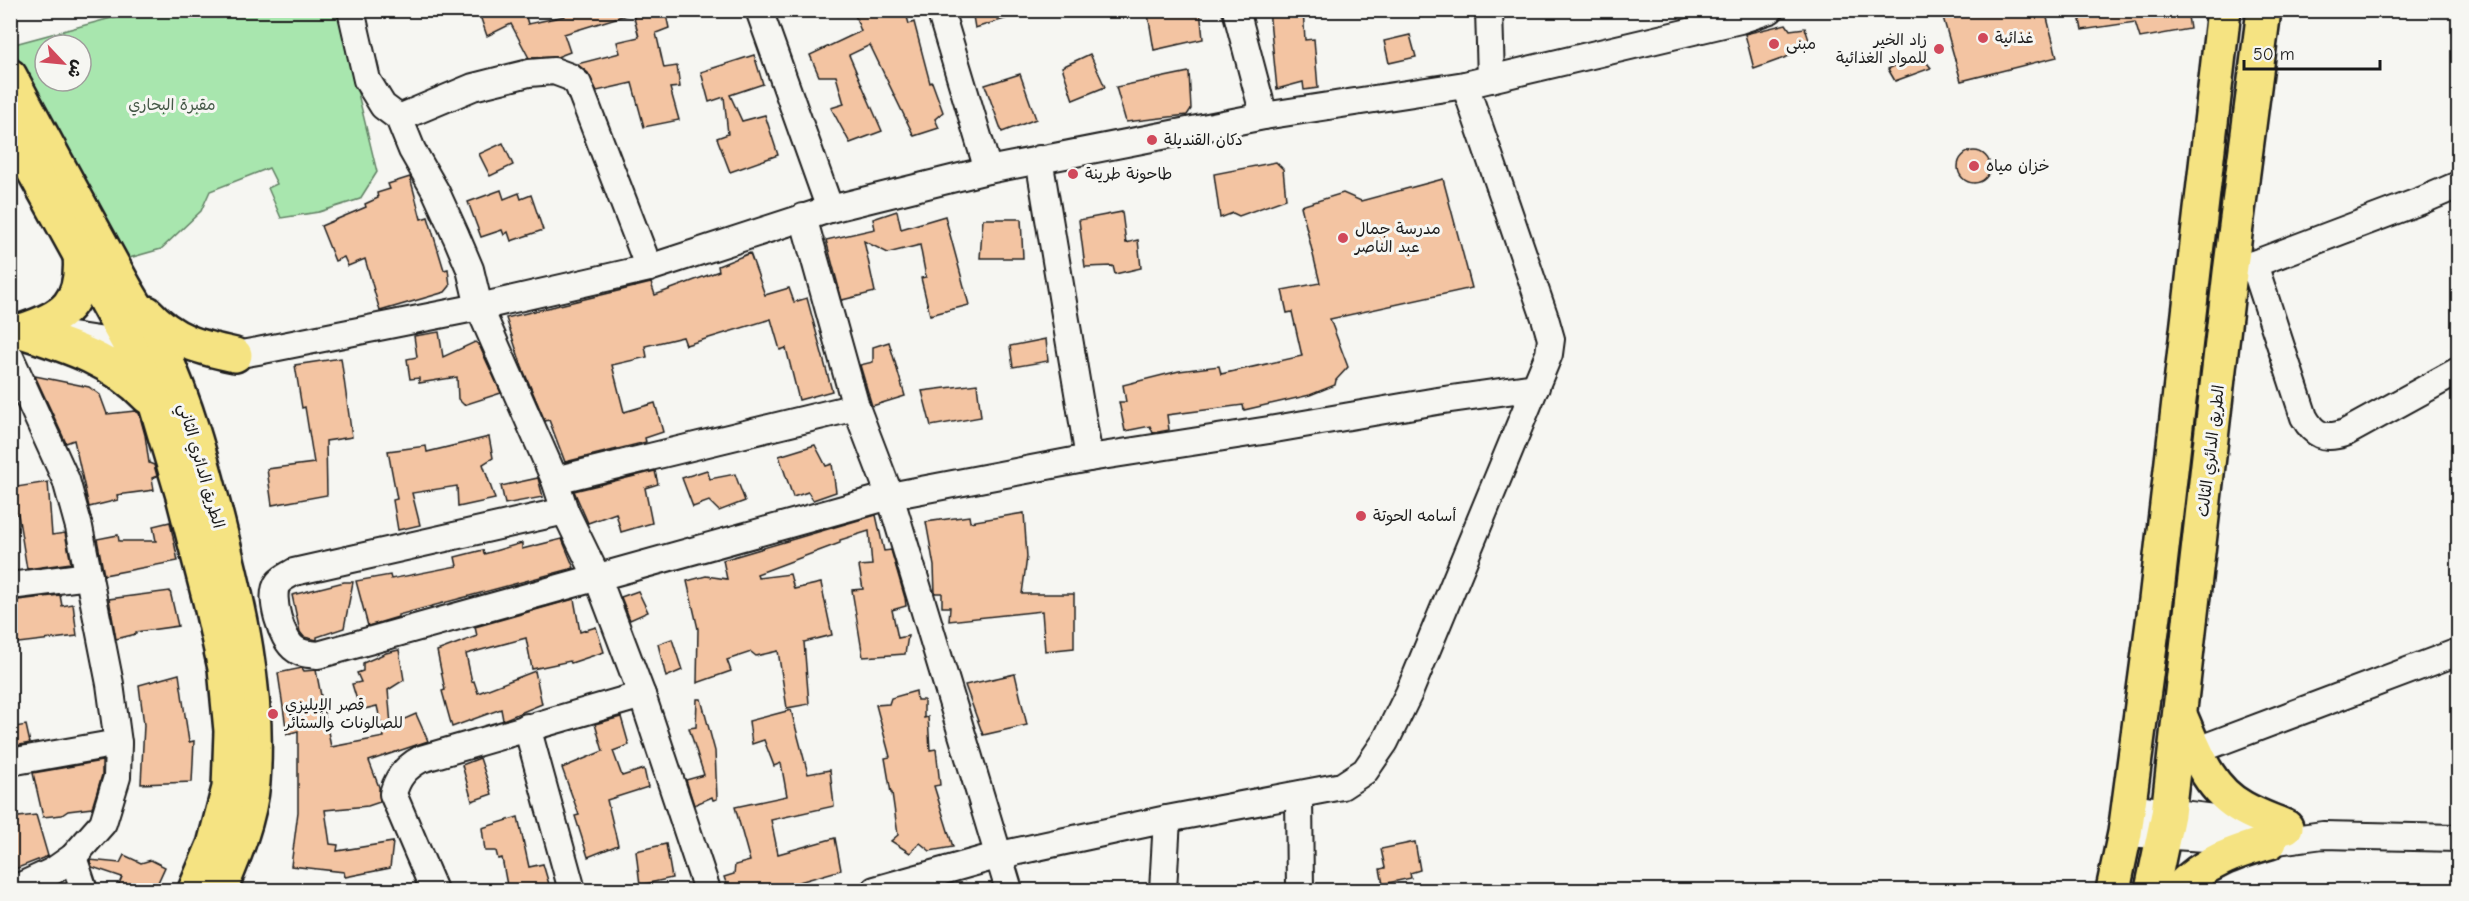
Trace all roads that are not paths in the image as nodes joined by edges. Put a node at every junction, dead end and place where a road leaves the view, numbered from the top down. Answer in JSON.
{"nodes":[{"id":1,"x":351,"y":10,"type":"edge"},
{"id":2,"x":759,"y":10,"type":"edge"},
{"id":3,"x":940,"y":10,"type":"edge"},
{"id":4,"x":1236,"y":10,"type":"edge"},
{"id":5,"x":1489,"y":10,"type":"edge"},
{"id":6,"x":1770,"y":10,"type":"edge"},
{"id":7,"x":2224,"y":10,"type":"edge"},
{"id":8,"x":2264,"y":10,"type":"edge"},
{"id":9,"x":1739,"y":15,"type":"edge"},
{"id":10,"x":10,"y":76,"type":"edge"},
{"id":11,"x":1491,"y":79,"type":"junction"},
{"id":12,"x":1465,"y":85,"type":"junction"},
{"id":13,"x":1264,"y":116,"type":"junction"},
{"id":14,"x":399,"y":118,"type":"junction"},
{"id":15,"x":12,"y":134,"type":"edge"},
{"id":16,"x":1039,"y":159,"type":"junction"},
{"id":17,"x":988,"y":170,"type":"junction"},
{"id":18,"x":2458,"y":185,"type":"edge"},
{"id":19,"x":830,"y":209,"type":"junction"},
{"id":20,"x":803,"y":217,"type":"junction"},
{"id":21,"x":80,"y":254,"type":"junction"},
{"id":22,"x":649,"y":268,"type":"junction"},
{"id":23,"x":2242,"y":269,"type":"junction"},
{"id":24,"x":127,"y":292,"type":"junction"},
{"id":25,"x":479,"y":307,"type":"junction"},
{"id":26,"x":14,"y":339,"type":"edge"},
{"id":27,"x":145,"y":348,"type":"junction"},
{"id":28,"x":235,"y":355,"type":"junction"},
{"id":29,"x":2458,"y":371,"type":"edge"},
{"id":30,"x":1536,"y":387,"type":"junction"},
{"id":31,"x":170,"y":404,"type":"junction"},
{"id":32,"x":856,"y":407,"type":"junction"},
{"id":33,"x":1089,"y":458,"type":"junction"},
{"id":34,"x":555,"y":480,"type":"junction"},
{"id":35,"x":890,"y":496,"type":"junction"},
{"id":36,"x":565,"y":511,"type":"junction"},
{"id":37,"x":89,"y":576,"type":"junction"},
{"id":38,"x":598,"y":579,"type":"junction"},
{"id":39,"x":10,"y":586,"type":"edge"},
{"id":40,"x":2458,"y":652,"type":"edge"},
{"id":41,"x":642,"y":695,"type":"junction"},
{"id":42,"x":2180,"y":715,"type":"junction"},
{"id":43,"x":527,"y":727,"type":"junction"},
{"id":44,"x":118,"y":743,"type":"junction"},
{"id":45,"x":2195,"y":751,"type":"junction"},
{"id":46,"x":10,"y":762,"type":"edge"},
{"id":47,"x":1299,"y":795,"type":"junction"},
{"id":48,"x":1167,"y":819,"type":"junction"},
{"id":49,"x":2127,"y":820,"type":"junction"},
{"id":50,"x":2167,"y":825,"type":"junction"},
{"id":51,"x":2278,"y":835,"type":"junction"},
{"id":52,"x":2458,"y":838,"type":"edge"},
{"id":53,"x":1000,"y":855,"type":"junction"},
{"id":54,"x":72,"y":857,"type":"junction"},
{"id":55,"x":12,"y":891,"type":"edge"},
{"id":56,"x":84,"y":891,"type":"edge"},
{"id":57,"x":195,"y":891,"type":"edge"},
{"id":58,"x":220,"y":891,"type":"edge"},
{"id":59,"x":434,"y":891,"type":"edge"},
{"id":60,"x":572,"y":891,"type":"edge"},
{"id":61,"x":707,"y":891,"type":"edge"},
{"id":62,"x":875,"y":891,"type":"edge"},
{"id":63,"x":1009,"y":891,"type":"edge"},
{"id":64,"x":1163,"y":891,"type":"edge"},
{"id":65,"x":1300,"y":891,"type":"edge"},
{"id":66,"x":2113,"y":891,"type":"edge"},
{"id":67,"x":2152,"y":891,"type":"edge"},
{"id":68,"x":2178,"y":891,"type":"edge"}],
"edges":[{"from":1,"to":14,"type":"street"},
{"from":2,"to":19,"type":"street"},
{"from":3,"to":17,"type":"street"},
{"from":4,"to":13,"type":"street"},
{"from":5,"to":11,"type":"street"},
{"from":6,"to":9,"type":"street"},
{"from":7,"to":49,"type":"main road"},
{"from":8,"to":23,"type":"main road","name":"الطريق الدائري الثالث"},
{"from":9,"to":11,"type":"street"},
{"from":10,"to":24,"type":"main road","name":"الطريق الدائري الثاني"},
{"from":11,"to":12,"type":"street"},
{"from":12,"to":13,"type":"street"},
{"from":12,"to":30,"type":"street"},
{"from":13,"to":16,"type":"street"},
{"from":14,"to":22,"type":"street"},
{"from":14,"to":25,"type":"street"},
{"from":15,"to":21,"type":"main road","name":"الطريق الدائري الثاني"},
{"from":16,"to":17,"type":"street"},
{"from":16,"to":33,"type":"street"},
{"from":17,"to":19,"type":"street"},
{"from":18,"to":23,"type":"street"},
{"from":19,"to":20,"type":"street"},
{"from":20,"to":22,"type":"street"},
{"from":20,"to":32,"type":"street"},
{"from":21,"to":26,"type":"main road"},
{"from":21,"to":27,"type":"main road","name":"الطريق الدائري الثاني"},
{"from":22,"to":25,"type":"street"},
{"from":23,"to":29,"type":"street"},
{"from":23,"to":42,"type":"main road","name":"الطريق الدائري الثالث"},
{"from":24,"to":27,"type":"main road","name":"الطريق الدائري الثاني"},
{"from":24,"to":28,"type":"main road"},
{"from":25,"to":28,"type":"street"},
{"from":25,"to":34,"type":"street"},
{"from":26,"to":27,"type":"street"},
{"from":26,"to":31,"type":"main road"},
{"from":26,"to":37,"type":"street"},
{"from":27,"to":28,"type":"street"},
{"from":27,"to":31,"type":"main road","name":"الطريق الدائري الثاني"},
{"from":28,"to":31,"type":"main road"},
{"from":30,"to":33,"type":"street"},
{"from":30,"to":47,"type":"street"},
{"from":31,"to":57,"type":"main road","name":"الطريق الدائري الثاني"},
{"from":31,"to":58,"type":"main road","name":"الطريق الدائري الثاني"},
{"from":32,"to":34,"type":"street"},
{"from":32,"to":35,"type":"street"},
{"from":33,"to":35,"type":"street"},
{"from":34,"to":36,"type":"street"},
{"from":35,"to":38,"type":"street"},
{"from":35,"to":53,"type":"street"},
{"from":36,"to":38,"type":"street"},
{"from":36,"to":38,"type":"street"},
{"from":37,"to":39,"type":"street"},
{"from":37,"to":44,"type":"street"},
{"from":38,"to":41,"type":"street"},
{"from":40,"to":45,"type":"street"},
{"from":41,"to":43,"type":"street"},
{"from":41,"to":61,"type":"street"},
{"from":42,"to":45,"type":"main road"},
{"from":42,"to":50,"type":"main road","name":"الطريق الدائري الثالث"},
{"from":43,"to":59,"type":"street"},
{"from":43,"to":60,"type":"street"},
{"from":44,"to":46,"type":"street"},
{"from":44,"to":54,"type":"street"},
{"from":45,"to":51,"type":"main road"},
{"from":47,"to":48,"type":"street"},
{"from":47,"to":65,"type":"street"},
{"from":48,"to":53,"type":"street"},
{"from":48,"to":64,"type":"street"},
{"from":49,"to":50,"type":"street"},
{"from":49,"to":66,"type":"main road"},
{"from":50,"to":51,"type":"street"},
{"from":50,"to":67,"type":"main road","name":"الطريق الدائري الثالث"},
{"from":51,"to":52,"type":"street"},
{"from":51,"to":68,"type":"main road"},
{"from":53,"to":62,"type":"street"},
{"from":53,"to":63,"type":"street"},
{"from":54,"to":55,"type":"street"},
{"from":54,"to":56,"type":"street"}]}
